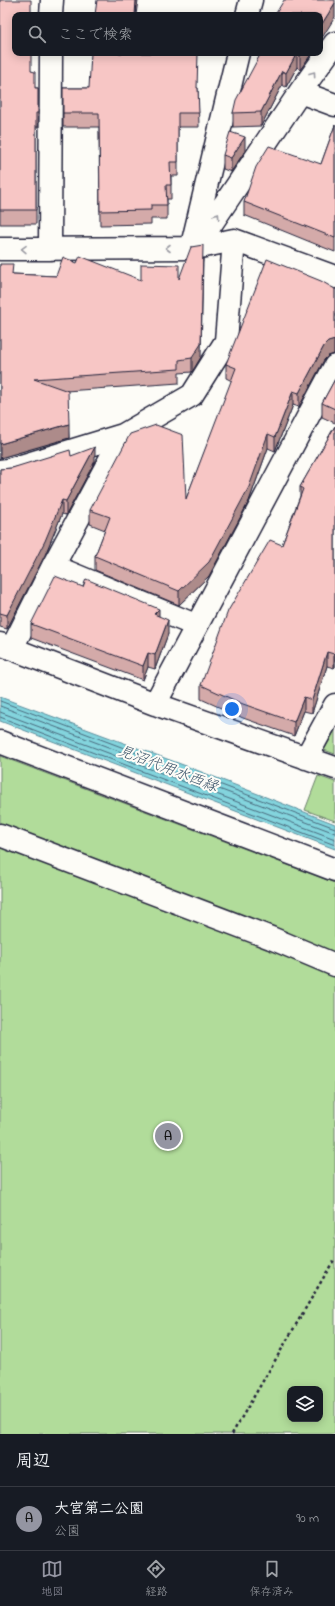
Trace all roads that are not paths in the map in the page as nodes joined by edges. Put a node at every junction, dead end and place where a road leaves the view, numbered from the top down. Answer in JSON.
{"nodes":[{"id":1,"x":52,"y":0,"type":"edge"},
{"id":2,"x":251,"y":0,"type":"edge"},
{"id":3,"x":51,"y":12,"type":"edge"},
{"id":4,"x":248,"y":12,"type":"edge"},
{"id":5,"x":335,"y":43,"type":"edge"},
{"id":6,"x":51,"y":56,"type":"edge"},
{"id":7,"x":237,"y":56,"type":"edge"},
{"id":8,"x":300,"y":92,"type":"junction"},
{"id":9,"x":335,"y":105,"type":"edge"},
{"id":10,"x":234,"y":240,"type":"junction"},
{"id":11,"x":0,"y":248,"type":"edge"},
{"id":12,"x":193,"y":248,"type":"junction"},
{"id":13,"x":50,"y":249,"type":"junction"},
{"id":14,"x":335,"y":277,"type":"edge"},
{"id":15,"x":335,"y":366,"type":"edge"},
{"id":16,"x":123,"y":435,"type":"junction"},
{"id":17,"x":0,"y":471,"type":"edge"},
{"id":18,"x":53,"y":566,"type":"junction"},
{"id":19,"x":196,"y":625,"type":"junction"},
{"id":20,"x":6,"y":646,"type":"edge"},
{"id":21,"x":155,"y":704,"type":"junction"},
{"id":22,"x":335,"y":705,"type":"edge"},
{"id":23,"x":0,"y":742,"type":"edge"},
{"id":24,"x":306,"y":758,"type":"junction"},
{"id":25,"x":335,"y":768,"type":"edge"},
{"id":26,"x":0,"y":835,"type":"edge"},
{"id":27,"x":335,"y":870,"type":"edge"},
{"id":28,"x":335,"y":965,"type":"edge"}],
"edges":[{"from":1,"to":3,"type":"street"},
{"from":2,"to":4,"type":"street"},
{"from":8,"to":5,"type":"street","one_way":true},
{"from":6,"to":13,"type":"street"},
{"from":7,"to":12,"type":"street"},
{"from":8,"to":9,"type":"street"},
{"from":12,"to":8,"type":"street","one_way":true},
{"from":10,"to":12,"type":"street"},
{"from":10,"to":14,"type":"street"},
{"from":10,"to":16,"type":"street"},
{"from":13,"to":11,"type":"street","one_way":true},
{"from":12,"to":13,"type":"street","one_way":true},
{"from":15,"to":19,"type":"street"},
{"from":16,"to":17,"type":"street"},
{"from":16,"to":18,"type":"street"},
{"from":18,"to":19,"type":"street"},
{"from":18,"to":20,"type":"street"},
{"from":19,"to":21,"type":"street"},
{"from":20,"to":21,"type":"street"},
{"from":21,"to":24,"type":"street"},
{"from":22,"to":24,"type":"street"},
{"from":23,"to":27,"type":"street"},
{"from":24,"to":25,"type":"street"},
{"from":26,"to":28,"type":"street"}]}
